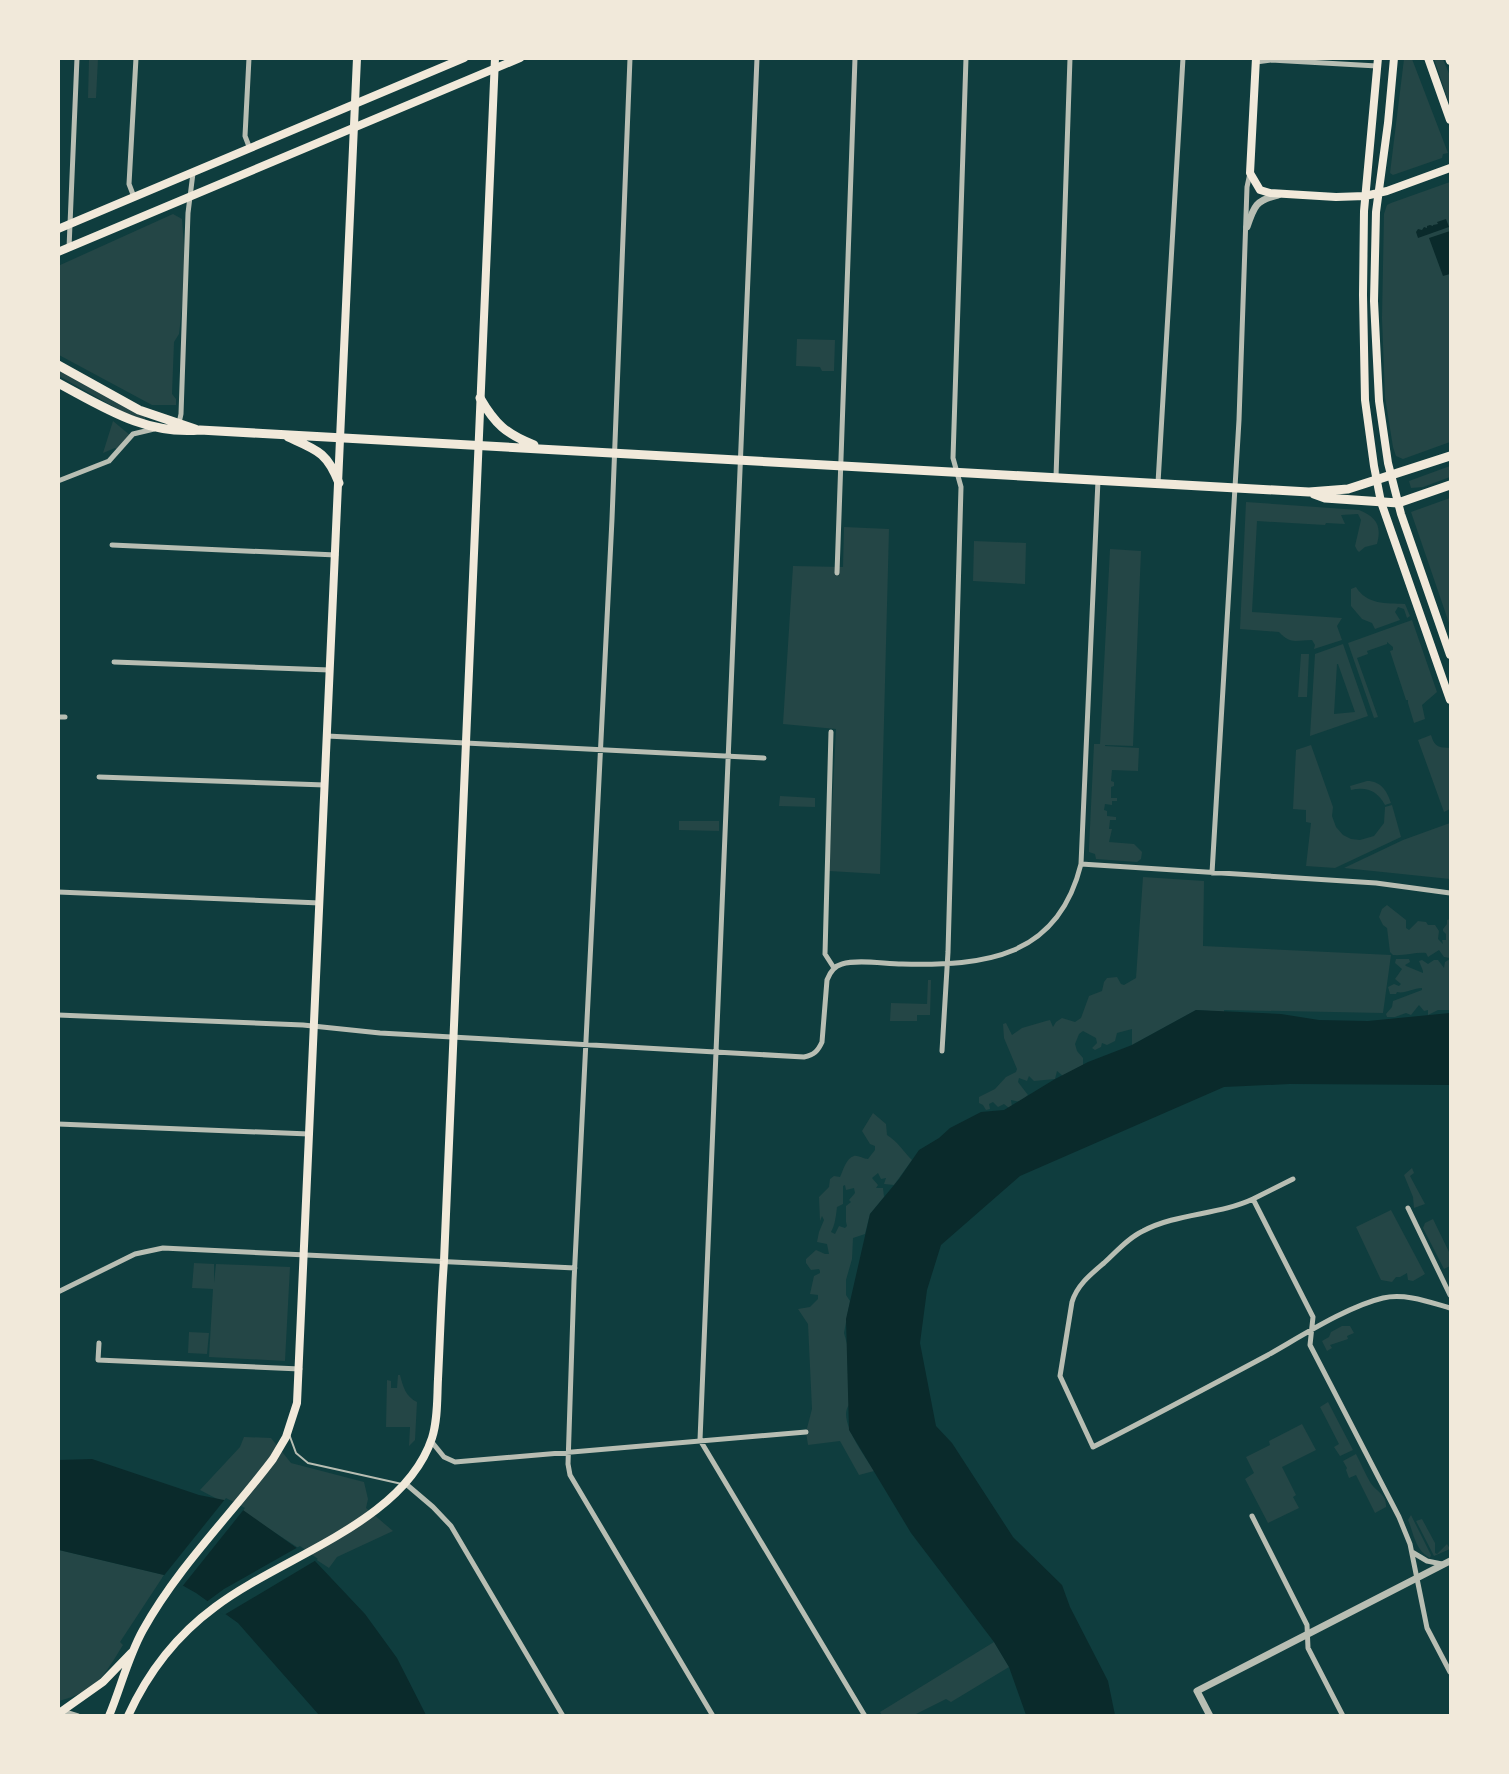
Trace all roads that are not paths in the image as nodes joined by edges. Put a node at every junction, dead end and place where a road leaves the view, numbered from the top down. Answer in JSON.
{"nodes":[{"id":1,"x":77,"y":58,"type":"edge"},
{"id":2,"x":136,"y":58,"type":"edge"},
{"id":3,"x":249,"y":58,"type":"edge"},
{"id":4,"x":357,"y":58,"type":"edge"},
{"id":5,"x":464,"y":58,"type":"edge"},
{"id":6,"x":495,"y":58,"type":"edge"},
{"id":7,"x":520,"y":58,"type":"edge"},
{"id":8,"x":630,"y":58,"type":"edge"},
{"id":9,"x":757,"y":58,"type":"edge"},
{"id":10,"x":855,"y":58,"type":"edge"},
{"id":11,"x":966,"y":58,"type":"edge"},
{"id":12,"x":1070,"y":58,"type":"edge"},
{"id":13,"x":1183,"y":58,"type":"edge"},
{"id":14,"x":1394,"y":58,"type":"edge"},
{"id":15,"x":1428,"y":58,"type":"edge"},
{"id":16,"x":1256,"y":60,"type":"edge"},
{"id":17,"x":1377,"y":62,"type":"edge"},
{"id":18,"x":495,"y":70,"type":"junction"},
{"id":19,"x":355,"y":106,"type":"junction"},
{"id":20,"x":1450,"y":120,"type":"edge"},
{"id":21,"x":354,"y":130,"type":"junction"},
{"id":22,"x":250,"y":149,"type":"junction"},
{"id":23,"x":1450,"y":168,"type":"edge"},
{"id":24,"x":193,"y":173,"type":"junction"},
{"id":25,"x":1250,"y":173,"type":"junction"},
{"id":26,"x":1378,"y":193,"type":"junction"},
{"id":27,"x":1280,"y":194,"type":"junction"},
{"id":28,"x":1365,"y":196,"type":"junction"},
{"id":29,"x":134,"y":197,"type":"junction"},
{"id":30,"x":190,"y":198,"type":"junction"},
{"id":31,"x":70,"y":224,"type":"junction"},
{"id":32,"x":1247,"y":226,"type":"junction"},
{"id":33,"x":58,"y":229,"type":"edge"},
{"id":34,"x":69,"y":248,"type":"junction"},
{"id":35,"x":58,"y":252,"type":"edge"},
{"id":36,"x":58,"y":365,"type":"edge"},
{"id":37,"x":58,"y":383,"type":"edge"},
{"id":38,"x":480,"y":398,"type":"junction"},
{"id":39,"x":179,"y":423,"type":"junction"},
{"id":40,"x":155,"y":429,"type":"junction"},
{"id":41,"x":200,"y":430,"type":"junction"},
{"id":42,"x":283,"y":434,"type":"junction"},
{"id":43,"x":341,"y":438,"type":"junction"},
{"id":44,"x":478,"y":445,"type":"junction"},
{"id":45,"x":542,"y":448,"type":"junction"},
{"id":46,"x":615,"y":453,"type":"junction"},
{"id":47,"x":1450,"y":456,"type":"edge"},
{"id":48,"x":739,"y":460,"type":"junction"},
{"id":49,"x":841,"y":465,"type":"junction"},
{"id":50,"x":957,"y":472,"type":"junction"},
{"id":51,"x":1391,"y":476,"type":"junction"},
{"id":52,"x":1056,"y":477,"type":"junction"},
{"id":53,"x":1098,"y":480,"type":"junction"},
{"id":54,"x":58,"y":481,"type":"edge"},
{"id":55,"x":1376,"y":481,"type":"junction"},
{"id":56,"x":339,"y":483,"type":"junction"},
{"id":57,"x":1158,"y":483,"type":"junction"},
{"id":58,"x":1450,"y":485,"type":"edge"},
{"id":59,"x":1235,"y":488,"type":"junction"},
{"id":60,"x":1309,"y":492,"type":"junction"},
{"id":61,"x":1381,"y":501,"type":"junction"},
{"id":62,"x":1398,"y":502,"type":"junction"},
{"id":63,"x":112,"y":545,"type":"dead end"},
{"id":64,"x":336,"y":555,"type":"junction"},
{"id":65,"x":837,"y":573,"type":"dead end"},
{"id":66,"x":1450,"y":656,"type":"edge"},
{"id":67,"x":114,"y":662,"type":"dead end"},
{"id":68,"x":330,"y":670,"type":"junction"},
{"id":69,"x":1450,"y":700,"type":"edge"},
{"id":70,"x":831,"y":732,"type":"dead end"},
{"id":71,"x":327,"y":736,"type":"junction"},
{"id":72,"x":465,"y":743,"type":"junction"},
{"id":73,"x":601,"y":749,"type":"junction"},
{"id":74,"x":729,"y":756,"type":"junction"},
{"id":75,"x":764,"y":758,"type":"dead end"},
{"id":76,"x":99,"y":777,"type":"dead end"},
{"id":77,"x":325,"y":785,"type":"junction"},
{"id":78,"x":1081,"y":864,"type":"junction"},
{"id":79,"x":1212,"y":873,"type":"junction"},
{"id":80,"x":58,"y":892,"type":"edge"},
{"id":81,"x":1450,"y":893,"type":"edge"},
{"id":82,"x":320,"y":903,"type":"junction"},
{"id":83,"x":947,"y":963,"type":"junction"},
{"id":84,"x":834,"y":968,"type":"junction"},
{"id":85,"x":58,"y":1015,"type":"edge"},
{"id":86,"x":314,"y":1027,"type":"junction"},
{"id":87,"x":453,"y":1037,"type":"junction"},
{"id":88,"x":587,"y":1045,"type":"junction"},
{"id":89,"x":942,"y":1051,"type":"dead end"},
{"id":90,"x":717,"y":1052,"type":"junction"},
{"id":91,"x":58,"y":1124,"type":"edge"},
{"id":92,"x":309,"y":1134,"type":"junction"},
{"id":93,"x":1293,"y":1179,"type":"dead end"},
{"id":94,"x":1253,"y":1199,"type":"junction"},
{"id":95,"x":1408,"y":1209,"type":"dead end"},
{"id":96,"x":304,"y":1254,"type":"junction"},
{"id":97,"x":444,"y":1261,"type":"junction"},
{"id":98,"x":575,"y":1268,"type":"junction"},
{"id":99,"x":58,"y":1292,"type":"edge"},
{"id":100,"x":1450,"y":1295,"type":"edge"},
{"id":101,"x":1450,"y":1306,"type":"edge"},
{"id":102,"x":1311,"y":1331,"type":"junction"},
{"id":103,"x":99,"y":1343,"type":"dead end"},
{"id":104,"x":300,"y":1369,"type":"junction"},
{"id":105,"x":288,"y":1432,"type":"junction"},
{"id":106,"x":806,"y":1432,"type":"dead end"},
{"id":107,"x":700,"y":1440,"type":"junction"},
{"id":108,"x":431,"y":1441,"type":"junction"},
{"id":109,"x":568,"y":1453,"type":"junction"},
{"id":110,"x":406,"y":1484,"type":"junction"},
{"id":111,"x":1252,"y":1516,"type":"dead end"},
{"id":112,"x":1412,"y":1552,"type":"junction"},
{"id":113,"x":1447,"y":1563,"type":"edge"},
{"id":114,"x":1416,"y":1579,"type":"junction"},
{"id":115,"x":1308,"y":1635,"type":"junction"},
{"id":116,"x":132,"y":1652,"type":"junction"},
{"id":117,"x":1450,"y":1672,"type":"edge"},
{"id":118,"x":60,"y":1711,"type":"edge"},
{"id":119,"x":78,"y":1716,"type":"edge"},
{"id":120,"x":109,"y":1716,"type":"edge"},
{"id":121,"x":128,"y":1716,"type":"edge"},
{"id":122,"x":563,"y":1716,"type":"edge"},
{"id":123,"x":714,"y":1716,"type":"edge"},
{"id":124,"x":866,"y":1716,"type":"edge"},
{"id":125,"x":1210,"y":1716,"type":"edge"},
{"id":126,"x":1343,"y":1716,"type":"edge"}],
"edges":[{"from":1,"to":31,"type":"street"},
{"from":2,"to":29,"type":"street"},
{"from":3,"to":22,"type":"street"},
{"from":4,"to":19,"type":"main road"},
{"from":5,"to":19,"type":"main road"},
{"from":6,"to":18,"type":"main road"},
{"from":7,"to":18,"type":"main road"},
{"from":8,"to":46,"type":"street"},
{"from":9,"to":48,"type":"street"},
{"from":10,"to":49,"type":"street"},
{"from":11,"to":50,"type":"street"},
{"from":12,"to":52,"type":"street"},
{"from":13,"to":57,"type":"street"},
{"from":14,"to":26,"type":"main road"},
{"from":15,"to":20,"type":"main road"},
{"from":16,"to":17,"type":"street"},
{"from":16,"to":25,"type":"main road"},
{"from":17,"to":28,"type":"main road"},
{"from":18,"to":21,"type":"main road"},
{"from":18,"to":38,"type":"main road"},
{"from":19,"to":21,"type":"main road"},
{"from":19,"to":22,"type":"main road"},
{"from":21,"to":30,"type":"main road"},
{"from":21,"to":43,"type":"main road"},
{"from":22,"to":24,"type":"main road"},
{"from":23,"to":26,"type":"main road"},
{"from":24,"to":29,"type":"main road"},
{"from":24,"to":30,"type":"street"},
{"from":25,"to":27,"type":"main road"},
{"from":25,"to":32,"type":"street"},
{"from":26,"to":28,"type":"main road"},
{"from":26,"to":51,"type":"main road"},
{"from":27,"to":28,"type":"main road"},
{"from":27,"to":32,"type":"street"},
{"from":28,"to":55,"type":"main road"},
{"from":29,"to":31,"type":"main road"},
{"from":30,"to":34,"type":"main road"},
{"from":30,"to":39,"type":"street"},
{"from":31,"to":33,"type":"main road"},
{"from":31,"to":34,"type":"street"},
{"from":32,"to":59,"type":"street"},
{"from":34,"to":35,"type":"main road"},
{"from":36,"to":39,"type":"highway"},
{"from":37,"to":40,"type":"highway"},
{"from":38,"to":44,"type":"main road"},
{"from":38,"to":45,"type":"highway"},
{"from":39,"to":41,"type":"highway"},
{"from":40,"to":41,"type":"highway"},
{"from":40,"to":54,"type":"street"},
{"from":41,"to":42,"type":"highway"},
{"from":42,"to":43,"type":"highway"},
{"from":42,"to":56,"type":"highway"},
{"from":43,"to":44,"type":"highway"},
{"from":43,"to":56,"type":"main road"},
{"from":44,"to":45,"type":"highway"},
{"from":44,"to":72,"type":"main road"},
{"from":45,"to":46,"type":"highway"},
{"from":46,"to":48,"type":"highway"},
{"from":46,"to":73,"type":"street"},
{"from":47,"to":51,"type":"highway"},
{"from":48,"to":49,"type":"highway"},
{"from":48,"to":74,"type":"street"},
{"from":49,"to":50,"type":"highway"},
{"from":49,"to":65,"type":"street"},
{"from":50,"to":52,"type":"highway"},
{"from":50,"to":83,"type":"street"},
{"from":51,"to":55,"type":"highway"},
{"from":51,"to":62,"type":"main road"},
{"from":52,"to":53,"type":"highway"},
{"from":53,"to":57,"type":"highway"},
{"from":53,"to":78,"type":"street"},
{"from":55,"to":60,"type":"highway"},
{"from":55,"to":61,"type":"main road"},
{"from":56,"to":64,"type":"main road"},
{"from":57,"to":59,"type":"highway"},
{"from":58,"to":62,"type":"highway"},
{"from":59,"to":60,"type":"highway"},
{"from":59,"to":79,"type":"street"},
{"from":60,"to":61,"type":"highway"},
{"from":61,"to":62,"type":"highway"},
{"from":61,"to":69,"type":"main road"},
{"from":62,"to":66,"type":"main road"},
{"from":63,"to":64,"type":"street"},
{"from":64,"to":68,"type":"main road"},
{"from":67,"to":68,"type":"street"},
{"from":68,"to":71,"type":"main road"},
{"from":70,"to":84,"type":"street"},
{"from":71,"to":72,"type":"street"},
{"from":71,"to":77,"type":"main road"},
{"from":72,"to":73,"type":"street"},
{"from":72,"to":87,"type":"main road"},
{"from":73,"to":74,"type":"street"},
{"from":73,"to":88,"type":"street"},
{"from":74,"to":75,"type":"street"},
{"from":74,"to":90,"type":"street"},
{"from":76,"to":77,"type":"street"},
{"from":77,"to":82,"type":"main road"},
{"from":78,"to":79,"type":"street"},
{"from":78,"to":83,"type":"street"},
{"from":79,"to":81,"type":"street"},
{"from":80,"to":82,"type":"street"},
{"from":82,"to":86,"type":"main road"},
{"from":83,"to":84,"type":"street"},
{"from":83,"to":89,"type":"street"},
{"from":84,"to":90,"type":"street"},
{"from":85,"to":86,"type":"street"},
{"from":86,"to":87,"type":"street"},
{"from":86,"to":92,"type":"main road"},
{"from":87,"to":88,"type":"street"},
{"from":87,"to":97,"type":"main road"},
{"from":88,"to":90,"type":"street"},
{"from":88,"to":98,"type":"street"},
{"from":90,"to":107,"type":"street"},
{"from":91,"to":92,"type":"street"},
{"from":92,"to":96,"type":"main road"},
{"from":93,"to":94,"type":"street"},
{"from":94,"to":102,"type":"street"},
{"from":94,"to":102,"type":"street"},
{"from":95,"to":100,"type":"street"},
{"from":96,"to":97,"type":"street"},
{"from":96,"to":99,"type":"street"},
{"from":96,"to":104,"type":"main road"},
{"from":97,"to":98,"type":"street"},
{"from":97,"to":108,"type":"main road"},
{"from":98,"to":109,"type":"street"},
{"from":101,"to":102,"type":"street"},
{"from":102,"to":112,"type":"street"},
{"from":103,"to":104,"type":"street"},
{"from":104,"to":105,"type":"main road"},
{"from":105,"to":110,"type":"lane"},
{"from":105,"to":116,"type":"main road"},
{"from":106,"to":107,"type":"street"},
{"from":107,"to":109,"type":"street"},
{"from":107,"to":124,"type":"street"},
{"from":108,"to":109,"type":"street"},
{"from":108,"to":110,"type":"main road"},
{"from":109,"to":123,"type":"street"},
{"from":110,"to":121,"type":"main road"},
{"from":110,"to":122,"type":"street"},
{"from":111,"to":115,"type":"street"},
{"from":112,"to":113,"type":"street"},
{"from":112,"to":114,"type":"street"},
{"from":113,"to":114,"type":"street"},
{"from":114,"to":115,"type":"street"},
{"from":114,"to":117,"type":"street"},
{"from":115,"to":125,"type":"street"},
{"from":115,"to":126,"type":"street"},
{"from":116,"to":118,"type":"main road"},
{"from":116,"to":120,"type":"main road"},
{"from":118,"to":119,"type":"street"}]}
